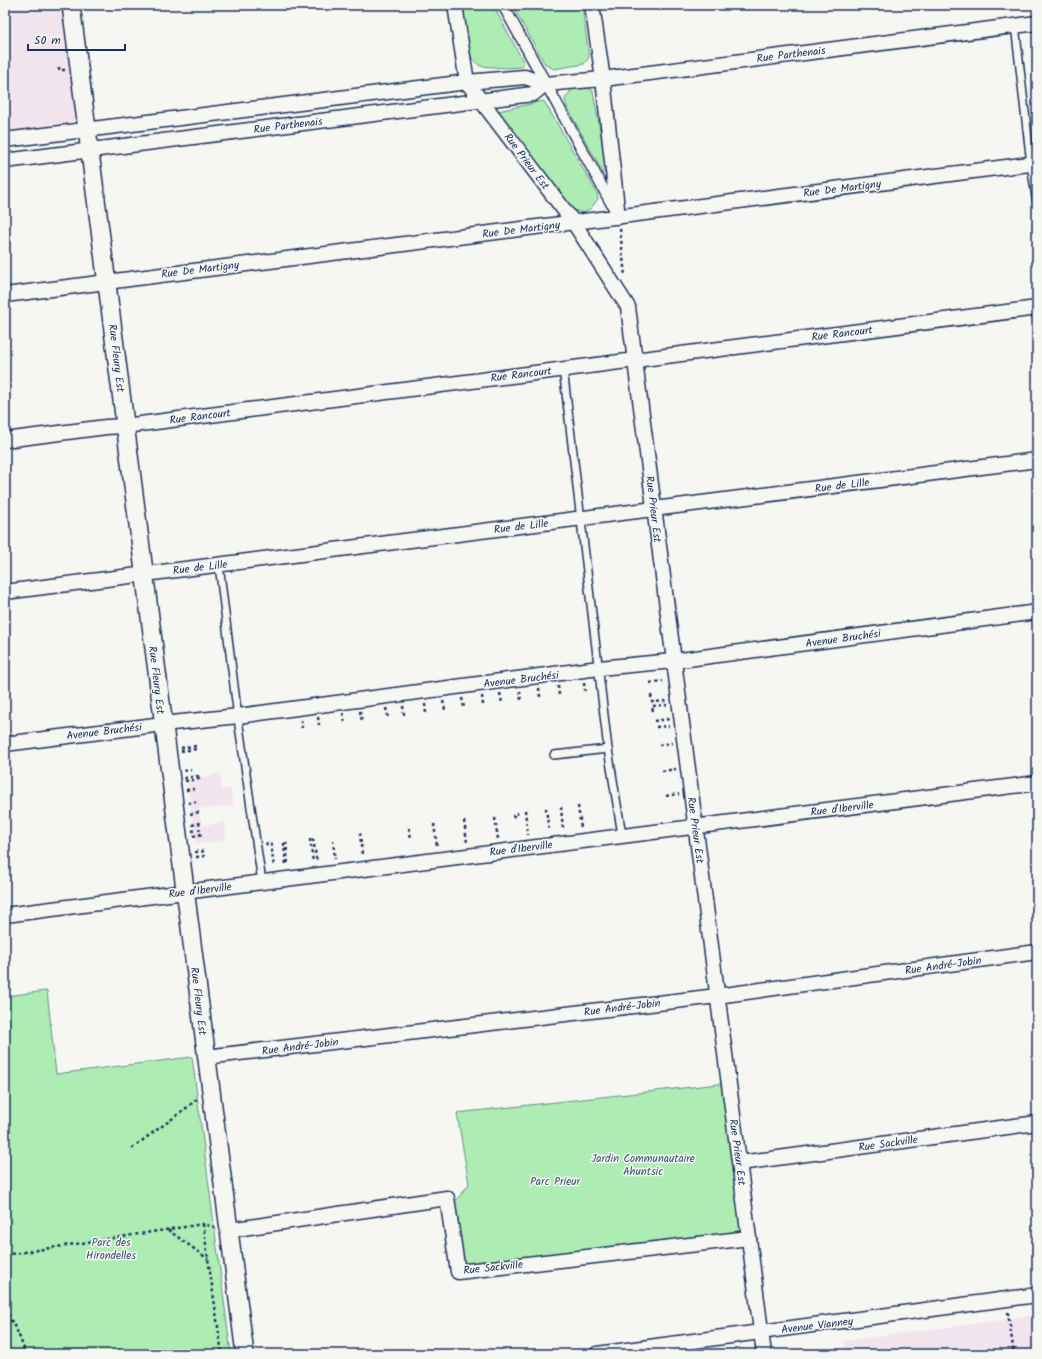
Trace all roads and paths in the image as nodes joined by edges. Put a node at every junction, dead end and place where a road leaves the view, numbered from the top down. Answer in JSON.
{"nodes":[{"id":1,"x":71,"y":5,"type":"edge"},
{"id":2,"x":455,"y":5,"type":"edge"},
{"id":3,"x":503,"y":5,"type":"edge"},
{"id":4,"x":592,"y":5,"type":"edge"},
{"id":5,"x":1037,"y":22,"type":"edge"},
{"id":6,"x":1015,"y":25,"type":"junction"},
{"id":7,"x":59,"y":67,"type":"dead end"},
{"id":8,"x":68,"y":69,"type":"dead end"},
{"id":9,"x":603,"y":78,"type":"junction"},
{"id":10,"x":467,"y":82,"type":"junction"},
{"id":11,"x":545,"y":84,"type":"junction"},
{"id":12,"x":481,"y":100,"type":"junction"},
{"id":13,"x":87,"y":129,"type":"junction"},
{"id":14,"x":26,"y":138,"type":"junction"},
{"id":15,"x":5,"y":140,"type":"edge"},
{"id":16,"x":89,"y":150,"type":"junction"},
{"id":17,"x":28,"y":158,"type":"junction"},
{"id":18,"x":5,"y":161,"type":"edge"},
{"id":19,"x":1034,"y":163,"type":"edge"},
{"id":20,"x":1037,"y":204,"type":"edge"},
{"id":21,"x":618,"y":217,"type":"junction"},
{"id":22,"x":574,"y":223,"type":"junction"},
{"id":23,"x":625,"y":277,"type":"dead end"},
{"id":24,"x":107,"y":282,"type":"junction"},
{"id":25,"x":5,"y":295,"type":"edge"},
{"id":26,"x":1037,"y":308,"type":"edge"},
{"id":27,"x":635,"y":359,"type":"junction"},
{"id":28,"x":564,"y":368,"type":"junction"},
{"id":29,"x":125,"y":426,"type":"junction"},
{"id":30,"x":5,"y":440,"type":"edge"},
{"id":31,"x":1037,"y":460,"type":"edge"},
{"id":32,"x":654,"y":509,"type":"junction"},
{"id":33,"x":581,"y":519,"type":"junction"},
{"id":34,"x":219,"y":565,"type":"junction"},
{"id":35,"x":144,"y":574,"type":"junction"},
{"id":36,"x":5,"y":592,"type":"edge"},
{"id":37,"x":1037,"y":612,"type":"edge"},
{"id":38,"x":673,"y":661,"type":"junction"},
{"id":39,"x":599,"y":668,"type":"junction"},
{"id":40,"x":664,"y":681,"type":"dead end"},
{"id":41,"x":584,"y":683,"type":"dead end"},
{"id":42,"x":650,"y":683,"type":"dead end"},
{"id":43,"x":558,"y":686,"type":"dead end"},
{"id":44,"x":538,"y":688,"type":"dead end"},
{"id":45,"x":520,"y":691,"type":"dead end"},
{"id":46,"x":585,"y":691,"type":"dead end"},
{"id":47,"x":500,"y":693,"type":"dead end"},
{"id":48,"x":559,"y":695,"type":"dead end"},
{"id":49,"x":482,"y":696,"type":"dead end"},
{"id":50,"x":651,"y":696,"type":"dead end"},
{"id":51,"x":540,"y":697,"type":"dead end"},
{"id":52,"x":462,"y":698,"type":"dead end"},
{"id":53,"x":521,"y":700,"type":"dead end"},
{"id":54,"x":443,"y":701,"type":"dead end"},
{"id":55,"x":666,"y":701,"type":"dead end"},
{"id":56,"x":425,"y":703,"type":"dead end"},
{"id":57,"x":502,"y":703,"type":"dead end"},
{"id":58,"x":483,"y":705,"type":"dead end"},
{"id":59,"x":667,"y":705,"type":"dead end"},
{"id":60,"x":403,"y":706,"type":"dead end"},
{"id":61,"x":386,"y":708,"type":"dead end"},
{"id":62,"x":464,"y":708,"type":"dead end"},
{"id":63,"x":445,"y":710,"type":"dead end"},
{"id":64,"x":360,"y":711,"type":"dead end"},
{"id":65,"x":653,"y":712,"type":"dead end"},
{"id":66,"x":343,"y":713,"type":"dead end"},
{"id":67,"x":426,"y":713,"type":"dead end"},
{"id":68,"x":404,"y":715,"type":"dead end"},
{"id":69,"x":238,"y":716,"type":"junction"},
{"id":70,"x":318,"y":716,"type":"dead end"},
{"id":71,"x":388,"y":717,"type":"dead end"},
{"id":72,"x":300,"y":719,"type":"dead end"},
{"id":73,"x":669,"y":719,"type":"dead end"},
{"id":74,"x":362,"y":721,"type":"dead end"},
{"id":75,"x":654,"y":721,"type":"dead end"},
{"id":76,"x":345,"y":723,"type":"dead end"},
{"id":77,"x":163,"y":724,"type":"junction"},
{"id":78,"x":319,"y":725,"type":"dead end"},
{"id":79,"x":670,"y":726,"type":"dead end"},
{"id":80,"x":656,"y":727,"type":"dead end"},
{"id":81,"x":302,"y":728,"type":"dead end"},
{"id":82,"x":672,"y":743,"type":"dead end"},
{"id":83,"x":5,"y":744,"type":"edge"},
{"id":84,"x":659,"y":745,"type":"dead end"},
{"id":85,"x":196,"y":747,"type":"dead end"},
{"id":86,"x":608,"y":749,"type":"junction"},
{"id":87,"x":179,"y":750,"type":"dead end"},
{"id":88,"x":554,"y":755,"type":"dead end"},
{"id":89,"x":676,"y":769,"type":"dead end"},
{"id":90,"x":192,"y":770,"type":"dead end"},
{"id":91,"x":182,"y":771,"type":"dead end"},
{"id":92,"x":662,"y":771,"type":"dead end"},
{"id":93,"x":198,"y":775,"type":"dead end"},
{"id":94,"x":199,"y":780,"type":"dead end"},
{"id":95,"x":1037,"y":783,"type":"edge"},
{"id":96,"x":194,"y":789,"type":"dead end"},
{"id":97,"x":185,"y":790,"type":"dead end"},
{"id":98,"x":679,"y":794,"type":"dead end"},
{"id":99,"x":666,"y":796,"type":"dead end"},
{"id":100,"x":196,"y":802,"type":"dead end"},
{"id":101,"x":187,"y":803,"type":"dead end"},
{"id":102,"x":578,"y":806,"type":"dead end"},
{"id":103,"x":560,"y":807,"type":"dead end"},
{"id":104,"x":546,"y":808,"type":"dead end"},
{"id":105,"x":525,"y":810,"type":"dead end"},
{"id":106,"x":200,"y":812,"type":"dead end"},
{"id":107,"x":517,"y":812,"type":"dead end"},
{"id":108,"x":189,"y":814,"type":"dead end"},
{"id":109,"x":512,"y":816,"type":"dead end"},
{"id":110,"x":495,"y":818,"type":"dead end"},
{"id":111,"x":464,"y":821,"type":"dead end"},
{"id":112,"x":201,"y":823,"type":"dead end"},
{"id":113,"x":434,"y":824,"type":"dead end"},
{"id":114,"x":191,"y":825,"type":"dead end"},
{"id":115,"x":696,"y":827,"type":"junction"},
{"id":116,"x":409,"y":828,"type":"dead end"},
{"id":117,"x":581,"y":828,"type":"dead end"},
{"id":118,"x":202,"y":829,"type":"dead end"},
{"id":119,"x":563,"y":830,"type":"dead end"},
{"id":120,"x":192,"y":831,"type":"dead end"},
{"id":121,"x":549,"y":832,"type":"dead end"},
{"id":122,"x":360,"y":833,"type":"dead end"},
{"id":123,"x":202,"y":834,"type":"dead end"},
{"id":124,"x":528,"y":835,"type":"dead end"},
{"id":125,"x":622,"y":835,"type":"junction"},
{"id":126,"x":192,"y":836,"type":"dead end"},
{"id":127,"x":410,"y":838,"type":"dead end"},
{"id":128,"x":312,"y":839,"type":"dead end"},
{"id":129,"x":498,"y":839,"type":"dead end"},
{"id":130,"x":332,"y":840,"type":"dead end"},
{"id":131,"x":266,"y":842,"type":"dead end"},
{"id":132,"x":467,"y":842,"type":"dead end"},
{"id":133,"x":285,"y":843,"type":"dead end"},
{"id":134,"x":437,"y":846,"type":"dead end"},
{"id":135,"x":205,"y":851,"type":"dead end"},
{"id":136,"x":195,"y":852,"type":"dead end"},
{"id":137,"x":362,"y":855,"type":"dead end"},
{"id":138,"x":205,"y":856,"type":"dead end"},
{"id":139,"x":196,"y":858,"type":"dead end"},
{"id":140,"x":335,"y":859,"type":"dead end"},
{"id":141,"x":315,"y":862,"type":"dead end"},
{"id":142,"x":287,"y":865,"type":"dead end"},
{"id":143,"x":274,"y":867,"type":"dead end"},
{"id":144,"x":262,"y":882,"type":"junction"},
{"id":145,"x":185,"y":891,"type":"junction"},
{"id":146,"x":5,"y":914,"type":"edge"},
{"id":147,"x":1037,"y":952,"type":"edge"},
{"id":148,"x":717,"y":996,"type":"junction"},
{"id":149,"x":206,"y":1057,"type":"junction"},
{"id":150,"x":210,"y":1087,"type":"junction"},
{"id":151,"x":1037,"y":1123,"type":"edge"},
{"id":152,"x":132,"y":1148,"type":"dead end"},
{"id":153,"x":740,"y":1163,"type":"junction"},
{"id":154,"x":203,"y":1224,"type":"junction"},
{"id":155,"x":168,"y":1230,"type":"junction"},
{"id":156,"x":229,"y":1230,"type":"junction"},
{"id":157,"x":749,"y":1238,"type":"junction"},
{"id":158,"x":5,"y":1255,"type":"edge"},
{"id":159,"x":208,"y":1259,"type":"junction"},
{"id":160,"x":1037,"y":1295,"type":"edge"},
{"id":161,"x":1006,"y":1300,"type":"junction"},
{"id":162,"x":5,"y":1309,"type":"edge"},
{"id":163,"x":761,"y":1332,"type":"junction"},
{"id":164,"x":26,"y":1354,"type":"edge"},
{"id":165,"x":222,"y":1354,"type":"edge"},
{"id":166,"x":245,"y":1354,"type":"edge"},
{"id":167,"x":597,"y":1354,"type":"edge"},
{"id":168,"x":764,"y":1354,"type":"edge"},
{"id":169,"x":1014,"y":1354,"type":"edge"}],
"edges":[{"from":1,"to":13,"type":"street","name":"Rue Fleury Est"},
{"from":2,"to":10,"type":"street","name":"Rue Prieur Est"},
{"from":3,"to":11,"type":"street"},
{"from":4,"to":9,"type":"street"},
{"from":5,"to":6,"type":"street","name":"Rue Parthenais"},
{"from":6,"to":9,"type":"street","name":"Rue Parthenais"},
{"from":6,"to":19,"type":"lane"},
{"from":7,"to":8,"type":"path"},
{"from":9,"to":11,"type":"street","name":"Rue Parthenais"},
{"from":9,"to":21,"type":"street"},
{"from":10,"to":11,"type":"street","name":"Rue Parthenais"},
{"from":10,"to":12,"type":"street","name":"Rue Prieur Est"},
{"from":10,"to":13,"type":"street","name":"Rue Parthenais"},
{"from":11,"to":12,"type":"street","name":"Rue Parthenais"},
{"from":11,"to":21,"type":"street"},
{"from":12,"to":16,"type":"street","name":"Rue Parthenais"},
{"from":12,"to":22,"type":"street","name":"Rue Prieur Est"},
{"from":13,"to":14,"type":"street","name":"Rue Parthenais"},
{"from":13,"to":16,"type":"street","name":"Rue Fleury Est"},
{"from":14,"to":15,"type":"street","name":"Rue Parthenais"},
{"from":14,"to":17,"type":"street"},
{"from":16,"to":17,"type":"street","name":"Rue Parthenais"},
{"from":16,"to":24,"type":"street","name":"Rue Fleury Est"},
{"from":17,"to":18,"type":"street","name":"Rue Parthenais"},
{"from":19,"to":20,"type":"lane"},
{"from":19,"to":21,"type":"street","name":"Rue De Martigny"},
{"from":21,"to":22,"type":"street","name":"Rue De Martigny"},
{"from":21,"to":23,"type":"path"},
{"from":22,"to":24,"type":"street","name":"Rue De Martigny"},
{"from":22,"to":27,"type":"street","name":"Rue Prieur Est"},
{"from":24,"to":25,"type":"street","name":"Rue De Martigny"},
{"from":24,"to":29,"type":"street","name":"Rue Fleury Est"},
{"from":26,"to":27,"type":"street","name":"Rue Rancourt"},
{"from":27,"to":28,"type":"street","name":"Rue Rancourt"},
{"from":27,"to":32,"type":"street","name":"Rue Prieur Est"},
{"from":28,"to":29,"type":"street","name":"Rue Rancourt"},
{"from":28,"to":33,"type":"lane"},
{"from":29,"to":30,"type":"street","name":"Rue Rancourt"},
{"from":29,"to":35,"type":"street","name":"Rue Fleury Est"},
{"from":31,"to":32,"type":"street","name":"Rue de Lille"},
{"from":32,"to":33,"type":"street","name":"Rue de Lille"},
{"from":32,"to":38,"type":"street","name":"Rue Prieur Est"},
{"from":33,"to":34,"type":"street","name":"Rue de Lille"},
{"from":33,"to":39,"type":"lane"},
{"from":34,"to":35,"type":"street","name":"Rue de Lille"},
{"from":34,"to":69,"type":"lane"},
{"from":35,"to":36,"type":"street","name":"Rue de Lille"},
{"from":35,"to":77,"type":"street","name":"Rue Fleury Est"},
{"from":37,"to":38,"type":"street","name":"Avenue Bruchési"},
{"from":38,"to":39,"type":"street","name":"Avenue Bruchési"},
{"from":38,"to":115,"type":"street","name":"Rue Prieur Est"},
{"from":39,"to":69,"type":"street","name":"Avenue Bruchési"},
{"from":39,"to":86,"type":"lane"},
{"from":40,"to":42,"type":"path"},
{"from":41,"to":46,"type":"path"},
{"from":43,"to":48,"type":"path"},
{"from":44,"to":51,"type":"path"},
{"from":45,"to":53,"type":"path"},
{"from":47,"to":57,"type":"path"},
{"from":49,"to":58,"type":"path"},
{"from":50,"to":55,"type":"path"},
{"from":52,"to":62,"type":"path"},
{"from":54,"to":63,"type":"path"},
{"from":56,"to":67,"type":"path"},
{"from":59,"to":65,"type":"path"},
{"from":60,"to":68,"type":"path"},
{"from":61,"to":71,"type":"path"},
{"from":64,"to":74,"type":"path"},
{"from":66,"to":76,"type":"path"},
{"from":69,"to":77,"type":"street","name":"Avenue Bruchési"},
{"from":69,"to":144,"type":"lane"},
{"from":70,"to":78,"type":"path"},
{"from":72,"to":81,"type":"path"},
{"from":73,"to":75,"type":"path"},
{"from":77,"to":83,"type":"street","name":"Avenue Bruchési"},
{"from":77,"to":145,"type":"street","name":"Rue Fleury Est"},
{"from":79,"to":80,"type":"path"},
{"from":82,"to":84,"type":"path"},
{"from":85,"to":87,"type":"path"},
{"from":86,"to":88,"type":"lane"},
{"from":86,"to":125,"type":"lane"},
{"from":89,"to":92,"type":"path"},
{"from":90,"to":91,"type":"path"},
{"from":93,"to":94,"type":"path"},
{"from":95,"to":115,"type":"street","name":"Rue d'Iberville"},
{"from":96,"to":97,"type":"path"},
{"from":98,"to":99,"type":"path"},
{"from":100,"to":101,"type":"path"},
{"from":102,"to":117,"type":"path"},
{"from":103,"to":119,"type":"path"},
{"from":104,"to":121,"type":"path"},
{"from":105,"to":124,"type":"path"},
{"from":106,"to":108,"type":"path"},
{"from":107,"to":109,"type":"path"},
{"from":110,"to":129,"type":"path"},
{"from":111,"to":132,"type":"path"},
{"from":112,"to":114,"type":"path"},
{"from":113,"to":134,"type":"path"},
{"from":115,"to":125,"type":"street","name":"Rue d'Iberville"},
{"from":115,"to":148,"type":"street","name":"Rue Prieur Est"},
{"from":116,"to":127,"type":"path"},
{"from":118,"to":120,"type":"path"},
{"from":122,"to":137,"type":"path"},
{"from":123,"to":126,"type":"path"},
{"from":125,"to":144,"type":"street","name":"Rue d'Iberville"},
{"from":128,"to":141,"type":"path"},
{"from":130,"to":140,"type":"path"},
{"from":131,"to":143,"type":"path"},
{"from":133,"to":142,"type":"path"},
{"from":135,"to":136,"type":"path"},
{"from":138,"to":139,"type":"path"},
{"from":144,"to":145,"type":"street","name":"Rue d'Iberville"},
{"from":145,"to":146,"type":"street","name":"Rue d'Iberville"},
{"from":145,"to":149,"type":"street","name":"Rue Fleury Est"},
{"from":147,"to":148,"type":"street","name":"Rue André-Jobin"},
{"from":148,"to":149,"type":"street","name":"Rue André-Jobin"},
{"from":148,"to":153,"type":"street","name":"Rue Prieur Est"},
{"from":149,"to":150,"type":"street","name":"Rue Fleury Est"},
{"from":150,"to":152,"type":"path"},
{"from":150,"to":156,"type":"street","name":"Rue Fleury Est"},
{"from":151,"to":153,"type":"street","name":"Rue Sackville"},
{"from":153,"to":157,"type":"street","name":"Rue Prieur Est"},
{"from":154,"to":155,"type":"path"},
{"from":154,"to":156,"type":"path"},
{"from":154,"to":159,"type":"path"},
{"from":155,"to":158,"type":"path"},
{"from":155,"to":159,"type":"path"},
{"from":156,"to":157,"type":"street","name":"Rue Sackville"},
{"from":156,"to":166,"type":"street","name":"Rue Fleury Est"},
{"from":157,"to":163,"type":"street","name":"Rue Prieur Est"},
{"from":159,"to":165,"type":"path"},
{"from":160,"to":161,"type":"street","name":"Avenue Vianney"},
{"from":161,"to":163,"type":"street","name":"Avenue Vianney"},
{"from":161,"to":169,"type":"path"},
{"from":162,"to":164,"type":"path"},
{"from":163,"to":167,"type":"street","name":"Avenue Vianney"},
{"from":163,"to":168,"type":"street","name":"Rue Prieur Est"}]}
